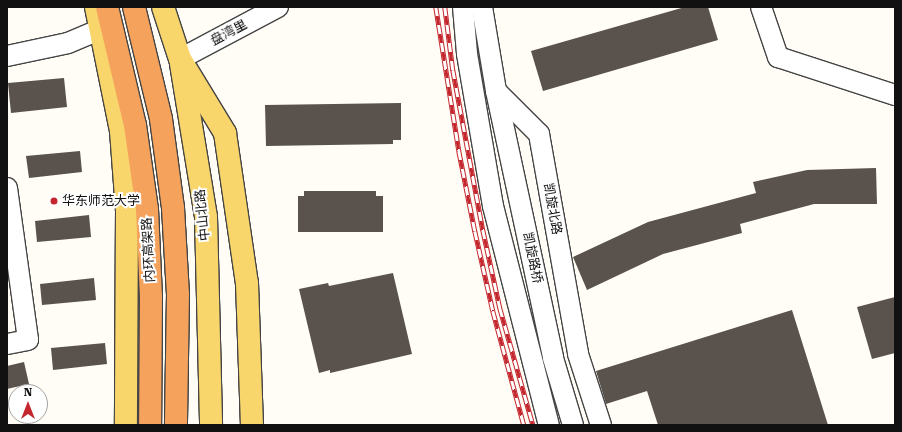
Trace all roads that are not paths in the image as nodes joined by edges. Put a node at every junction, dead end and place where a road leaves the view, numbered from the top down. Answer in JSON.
{"nodes":[{"id":1,"x":91,"y":7,"type":"edge"},
{"id":2,"x":96,"y":7,"type":"edge"},
{"id":3,"x":107,"y":7,"type":"edge"},
{"id":4,"x":134,"y":7,"type":"edge"},
{"id":5,"x":163,"y":7,"type":"edge"},
{"id":6,"x":179,"y":7,"type":"edge"},
{"id":7,"x":278,"y":7,"type":"edge"},
{"id":8,"x":463,"y":7,"type":"edge"},
{"id":9,"x":482,"y":7,"type":"edge"},
{"id":10,"x":761,"y":7,"type":"edge"},
{"id":11,"x":101,"y":29,"type":"junction"},
{"id":12,"x":7,"y":56,"type":"edge"},
{"id":13,"x":180,"y":59,"type":"junction"},
{"id":14,"x":496,"y":90,"type":"junction"},
{"id":15,"x":895,"y":95,"type":"edge"},
{"id":16,"x":8,"y":194,"type":"edge"},
{"id":17,"x":7,"y":344,"type":"edge"},
{"id":18,"x":126,"y":422,"type":"edge"},
{"id":19,"x":150,"y":425,"type":"edge"},
{"id":20,"x":176,"y":425,"type":"edge"},
{"id":21,"x":211,"y":425,"type":"edge"},
{"id":22,"x":252,"y":425,"type":"edge"},
{"id":23,"x":548,"y":425,"type":"edge"},
{"id":24,"x":573,"y":425,"type":"edge"},
{"id":25,"x":601,"y":425,"type":"edge"}],
"edges":[{"from":1,"to":11,"type":"main road"},
{"from":2,"to":11,"type":"main road"},
{"from":3,"to":19,"type":"highway","name":"内环高架路"},
{"from":4,"to":20,"type":"highway","name":"内环高架路"},
{"from":5,"to":13,"type":"main road"},
{"from":6,"to":13,"type":"main road","name":"中山北路"},
{"from":7,"to":13,"type":"street","name":"盘湾里"},
{"from":8,"to":23,"type":"street"},
{"from":9,"to":14,"type":"street"},
{"from":10,"to":15,"type":"street"},
{"from":11,"to":12,"type":"street"},
{"from":11,"to":18,"type":"main road"},
{"from":13,"to":21,"type":"main road","name":"中山北路"},
{"from":13,"to":22,"type":"main road"},
{"from":14,"to":24,"type":"street","name":"凯旋路桥"},
{"from":14,"to":25,"type":"street","name":"凯旋北路"},
{"from":16,"to":17,"type":"street"}]}
